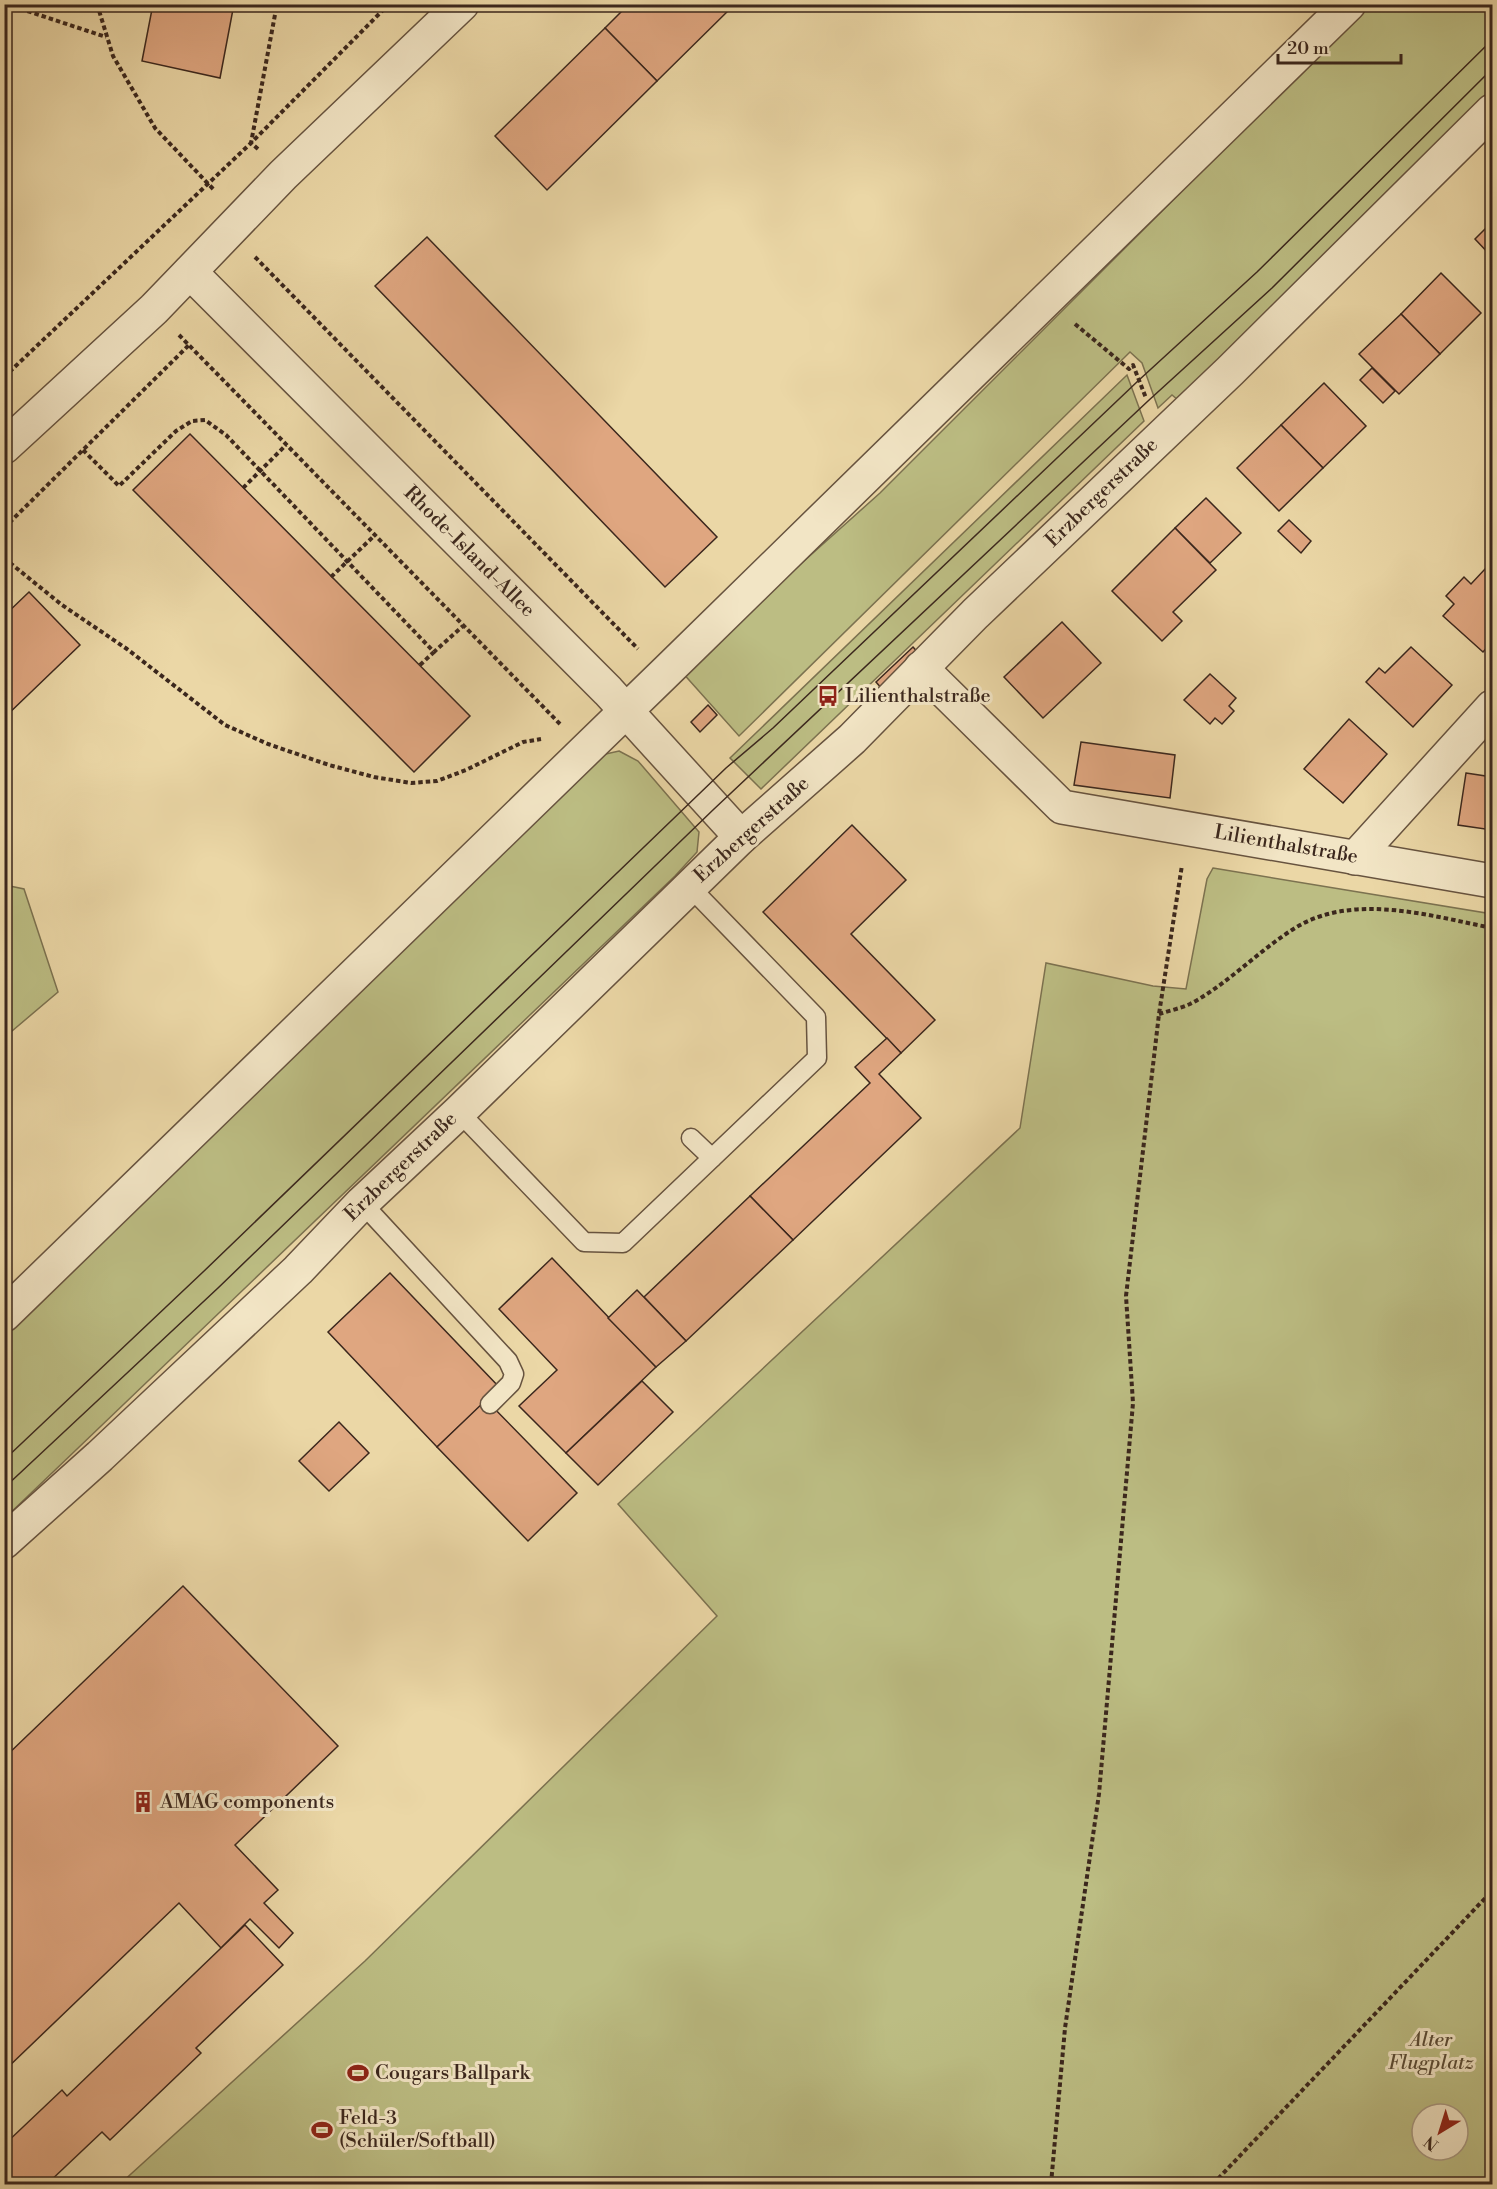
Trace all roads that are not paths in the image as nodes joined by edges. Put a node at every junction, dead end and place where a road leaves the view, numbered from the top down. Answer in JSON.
{"nodes":[{"id":1,"x":462,"y":4,"type":"edge"},
{"id":2,"x":1349,"y":4,"type":"edge"},
{"id":3,"x":1492,"y":111,"type":"edge"},
{"id":4,"x":190,"y":272,"type":"junction"},
{"id":5,"x":4,"y":447,"type":"edge"},
{"id":6,"x":921,"y":668,"type":"junction"},
{"id":7,"x":1492,"y":707,"type":"edge"},
{"id":8,"x":627,"y":711,"type":"junction"},
{"id":9,"x":741,"y":837,"type":"junction"},
{"id":10,"x":1355,"y":858,"type":"junction"},
{"id":11,"x":1492,"y":881,"type":"edge"},
{"id":12,"x":690,"y":886,"type":"junction"},
{"id":13,"x":459,"y":1112,"type":"junction"},
{"id":14,"x":691,"y":1138,"type":"dead end"},
{"id":15,"x":712,"y":1158,"type":"junction"},
{"id":16,"x":362,"y":1203,"type":"junction"},
{"id":17,"x":4,"y":1315,"type":"edge"},
{"id":18,"x":490,"y":1404,"type":"dead end"},
{"id":19,"x":4,"y":1542,"type":"edge"}],
"edges":[{"from":1,"to":4,"type":"street"},
{"from":2,"to":8,"type":"street"},
{"from":3,"to":6,"type":"street","name":"Erzbergerstraße"},
{"from":4,"to":5,"type":"street"},
{"from":4,"to":8,"type":"street","name":"Rhode-Island-Allee"},
{"from":6,"to":9,"type":"street","name":"Erzbergerstraße"},
{"from":6,"to":10,"type":"street","name":"Lilienthalstraße"},
{"from":7,"to":10,"type":"street"},
{"from":8,"to":9,"type":"street","name":"Rhode-Island-Allee"},
{"from":8,"to":17,"type":"street"},
{"from":9,"to":12,"type":"street","name":"Erzbergerstraße"},
{"from":10,"to":11,"type":"street","name":"Lilienthalstraße"},
{"from":12,"to":13,"type":"street","name":"Erzbergerstraße"},
{"from":12,"to":15,"type":"lane"},
{"from":13,"to":15,"type":"lane"},
{"from":13,"to":16,"type":"street","name":"Erzbergerstraße"},
{"from":14,"to":15,"type":"lane"},
{"from":16,"to":18,"type":"lane"},
{"from":16,"to":19,"type":"street","name":"Erzbergerstraße"}]}
